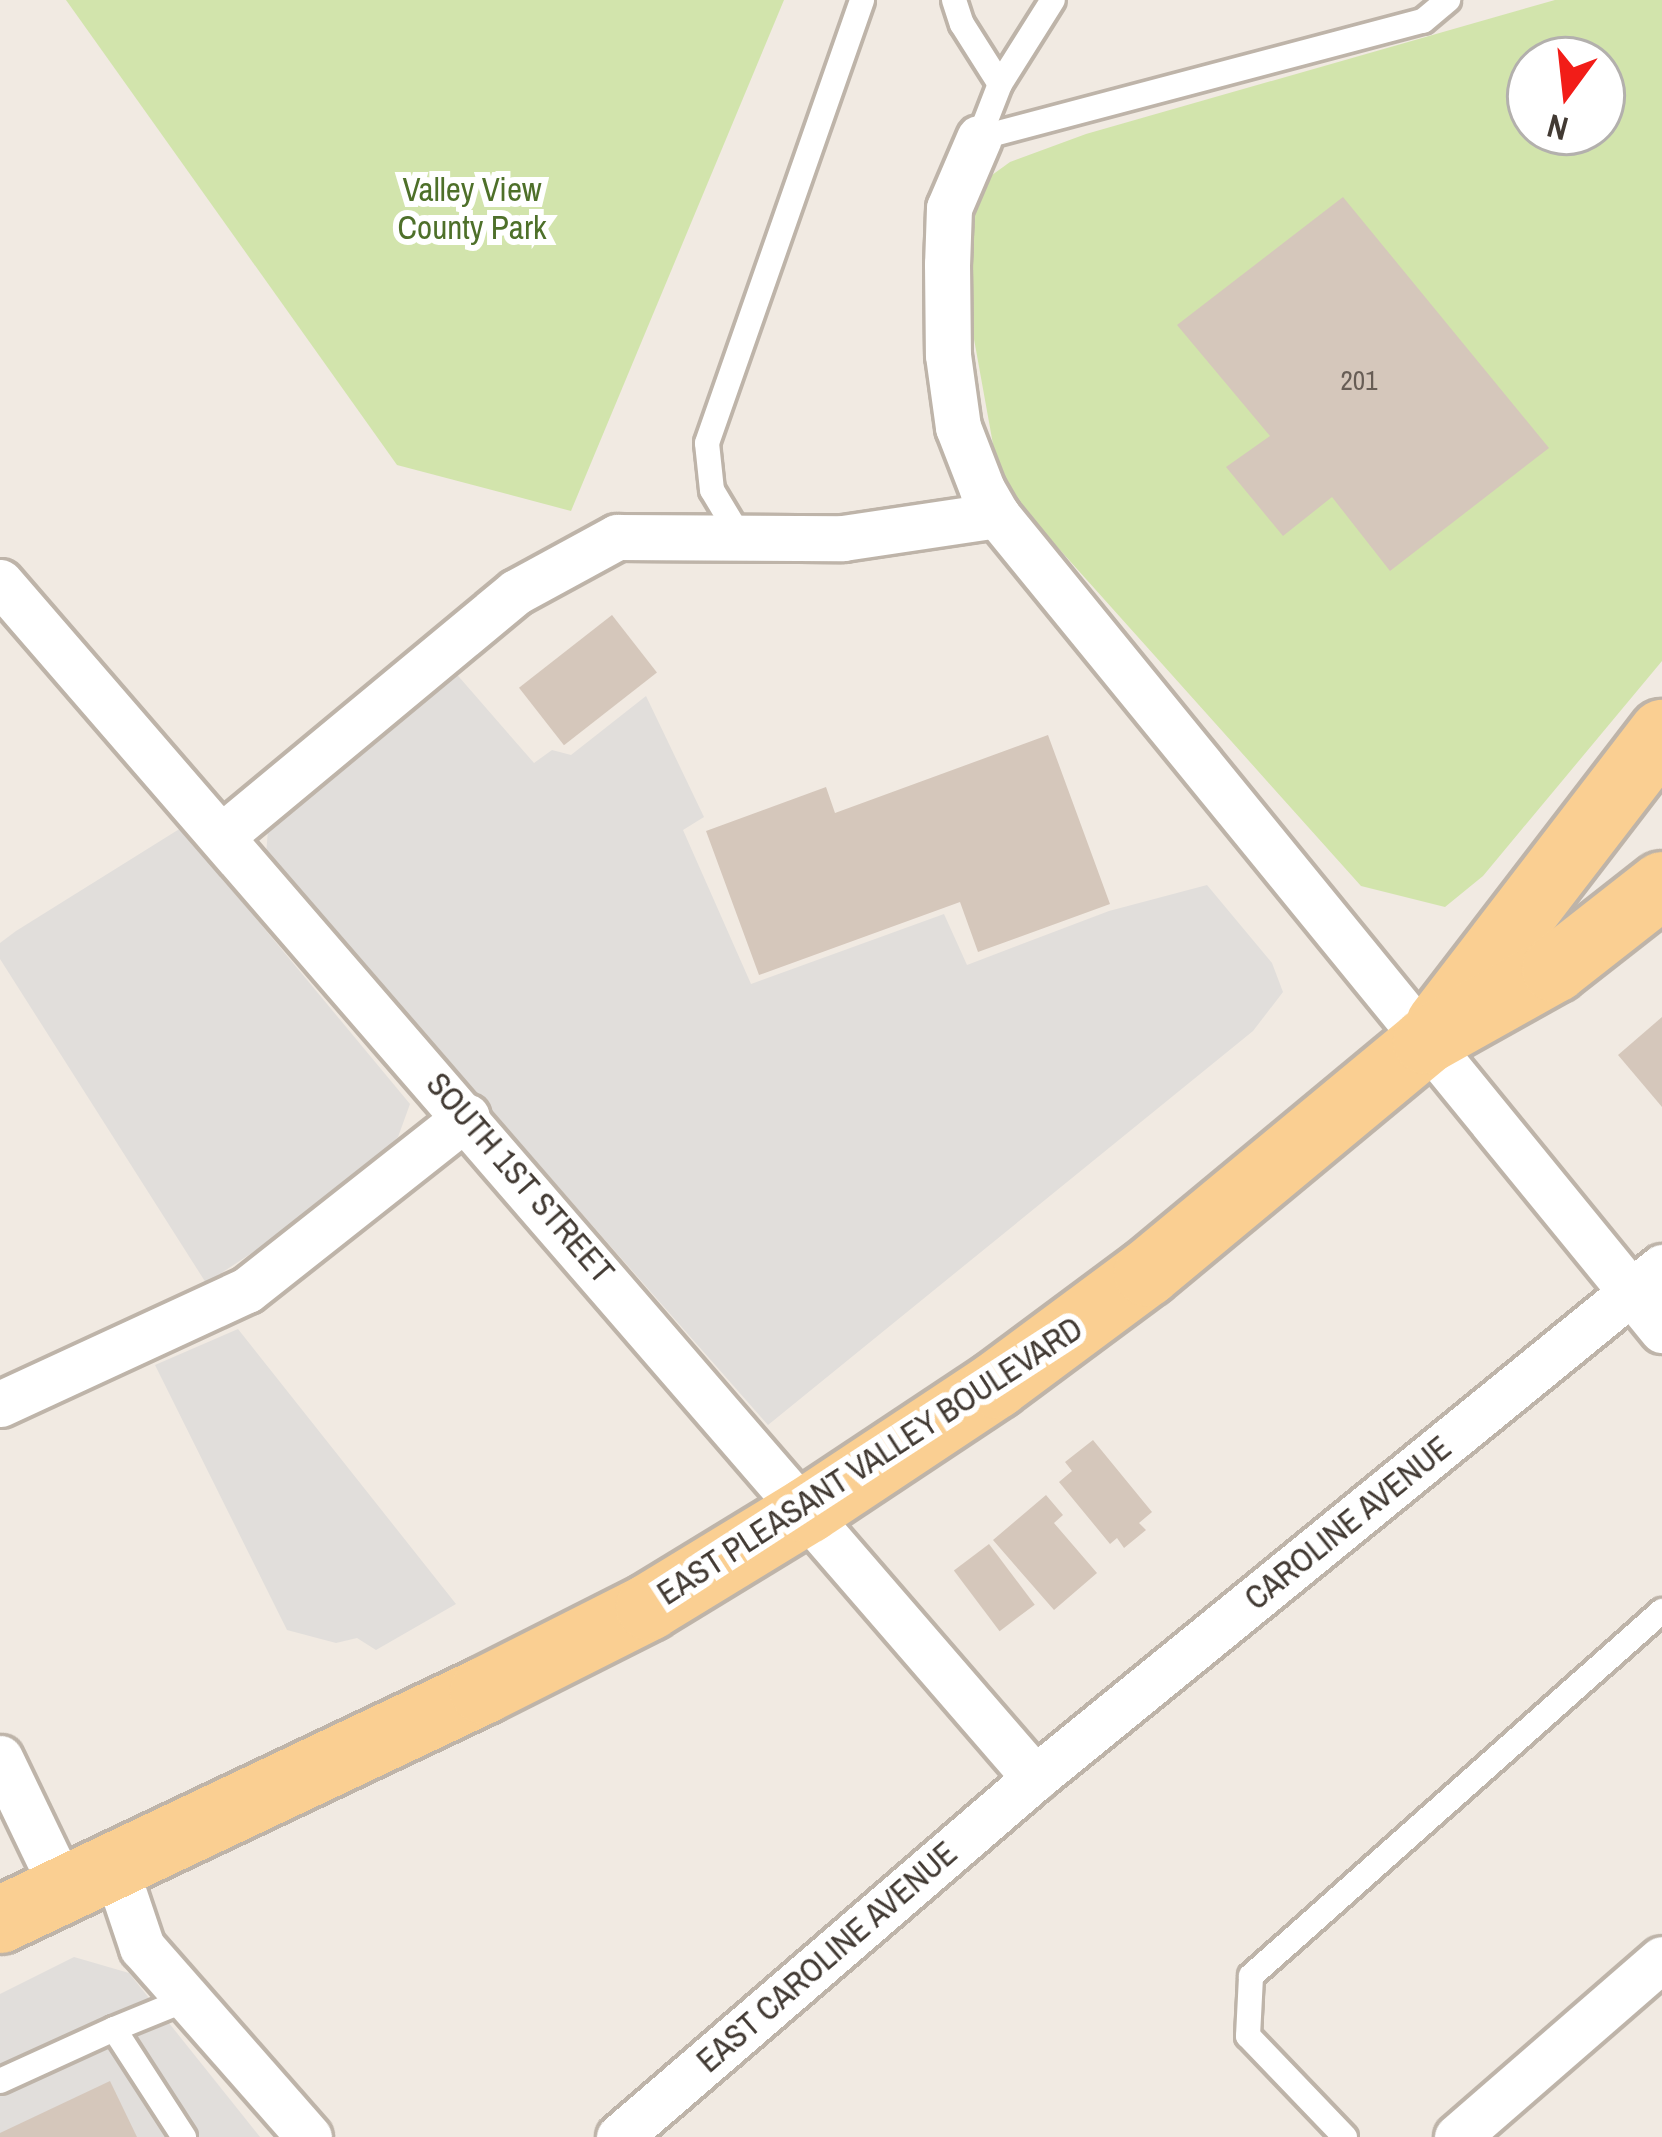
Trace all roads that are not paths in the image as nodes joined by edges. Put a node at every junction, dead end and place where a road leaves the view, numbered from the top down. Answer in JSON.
{"nodes":[{"id":1,"x":862,"y":0,"type":"edge"},
{"id":2,"x":954,"y":0,"type":"edge"},
{"id":3,"x":1053,"y":0,"type":"edge"},
{"id":4,"x":1448,"y":0,"type":"edge"},
{"id":5,"x":1000,"y":84,"type":"junction"},
{"id":6,"x":979,"y":138,"type":"junction"},
{"id":7,"x":998,"y":515,"type":"junction"},
{"id":8,"x":739,"y":535,"type":"junction"},
{"id":9,"x":0,"y":582,"type":"edge"},
{"id":10,"x":1662,"y":733,"type":"edge"},
{"id":11,"x":221,"y":836,"type":"junction"},
{"id":12,"x":1662,"y":885,"type":"edge"},
{"id":13,"x":1426,"y":1041,"type":"junction"},
{"id":14,"x":467,"y":1116,"type":"junction"},
{"id":15,"x":1646,"y":1280,"type":"edge"},
{"id":16,"x":1662,"y":1330,"type":"edge"},
{"id":17,"x":0,"y":1404,"type":"edge"},
{"id":18,"x":808,"y":1510,"type":"junction"},
{"id":19,"x":1662,"y":1611,"type":"edge"},
{"id":20,"x":0,"y":1758,"type":"edge"},
{"id":21,"x":1035,"y":1778,"type":"junction"},
{"id":22,"x":88,"y":1877,"type":"junction"},
{"id":23,"x":0,"y":1920,"type":"edge"},
{"id":24,"x":1662,"y":1959,"type":"edge"},
{"id":25,"x":187,"y":1999,"type":"junction"},
{"id":26,"x":114,"y":2029,"type":"junction"},
{"id":27,"x":0,"y":2081,"type":"edge"},
{"id":28,"x":184,"y":2137,"type":"edge"},
{"id":29,"x":309,"y":2137,"type":"edge"},
{"id":30,"x":619,"y":2137,"type":"edge"},
{"id":31,"x":1345,"y":2137,"type":"edge"},
{"id":32,"x":1457,"y":2137,"type":"edge"}],
"edges":[{"from":1,"to":8,"type":"lane"},
{"from":2,"to":5,"type":"lane"},
{"from":3,"to":5,"type":"lane"},
{"from":4,"to":6,"type":"lane"},
{"from":5,"to":6,"type":"lane"},
{"from":6,"to":7,"type":"street"},
{"from":7,"to":8,"type":"street"},
{"from":7,"to":13,"type":"street"},
{"from":8,"to":11,"type":"street"},
{"from":9,"to":11,"type":"street","name":"SOUTH 1ST STREET"},
{"from":10,"to":13,"type":"main road"},
{"from":11,"to":14,"type":"street","name":"SOUTH 1ST STREET"},
{"from":12,"to":13,"type":"main road"},
{"from":13,"to":15,"type":"street"},
{"from":13,"to":18,"type":"main road","name":"EAST PLEASANT VALLEY BOULEVARD"},
{"from":14,"to":17,"type":"street"},
{"from":14,"to":18,"type":"street","name":"SOUTH 1ST STREET"},
{"from":15,"to":16,"type":"street"},
{"from":15,"to":21,"type":"street","name":"CAROLINE AVENUE"},
{"from":18,"to":21,"type":"street","name":"SOUTH 1ST STREET"},
{"from":18,"to":22,"type":"main road","name":"EAST PLEASANT VALLEY BOULEVARD"},
{"from":19,"to":31,"type":"lane"},
{"from":20,"to":22,"type":"street"},
{"from":21,"to":30,"type":"street","name":"EAST CAROLINE AVENUE"},
{"from":22,"to":23,"type":"main road","name":"EAST PLEASANT VALLEY BOULEVARD"},
{"from":22,"to":25,"type":"street"},
{"from":24,"to":32,"type":"street"},
{"from":25,"to":26,"type":"lane"},
{"from":25,"to":29,"type":"street"},
{"from":26,"to":27,"type":"lane"},
{"from":26,"to":28,"type":"lane"}]}
